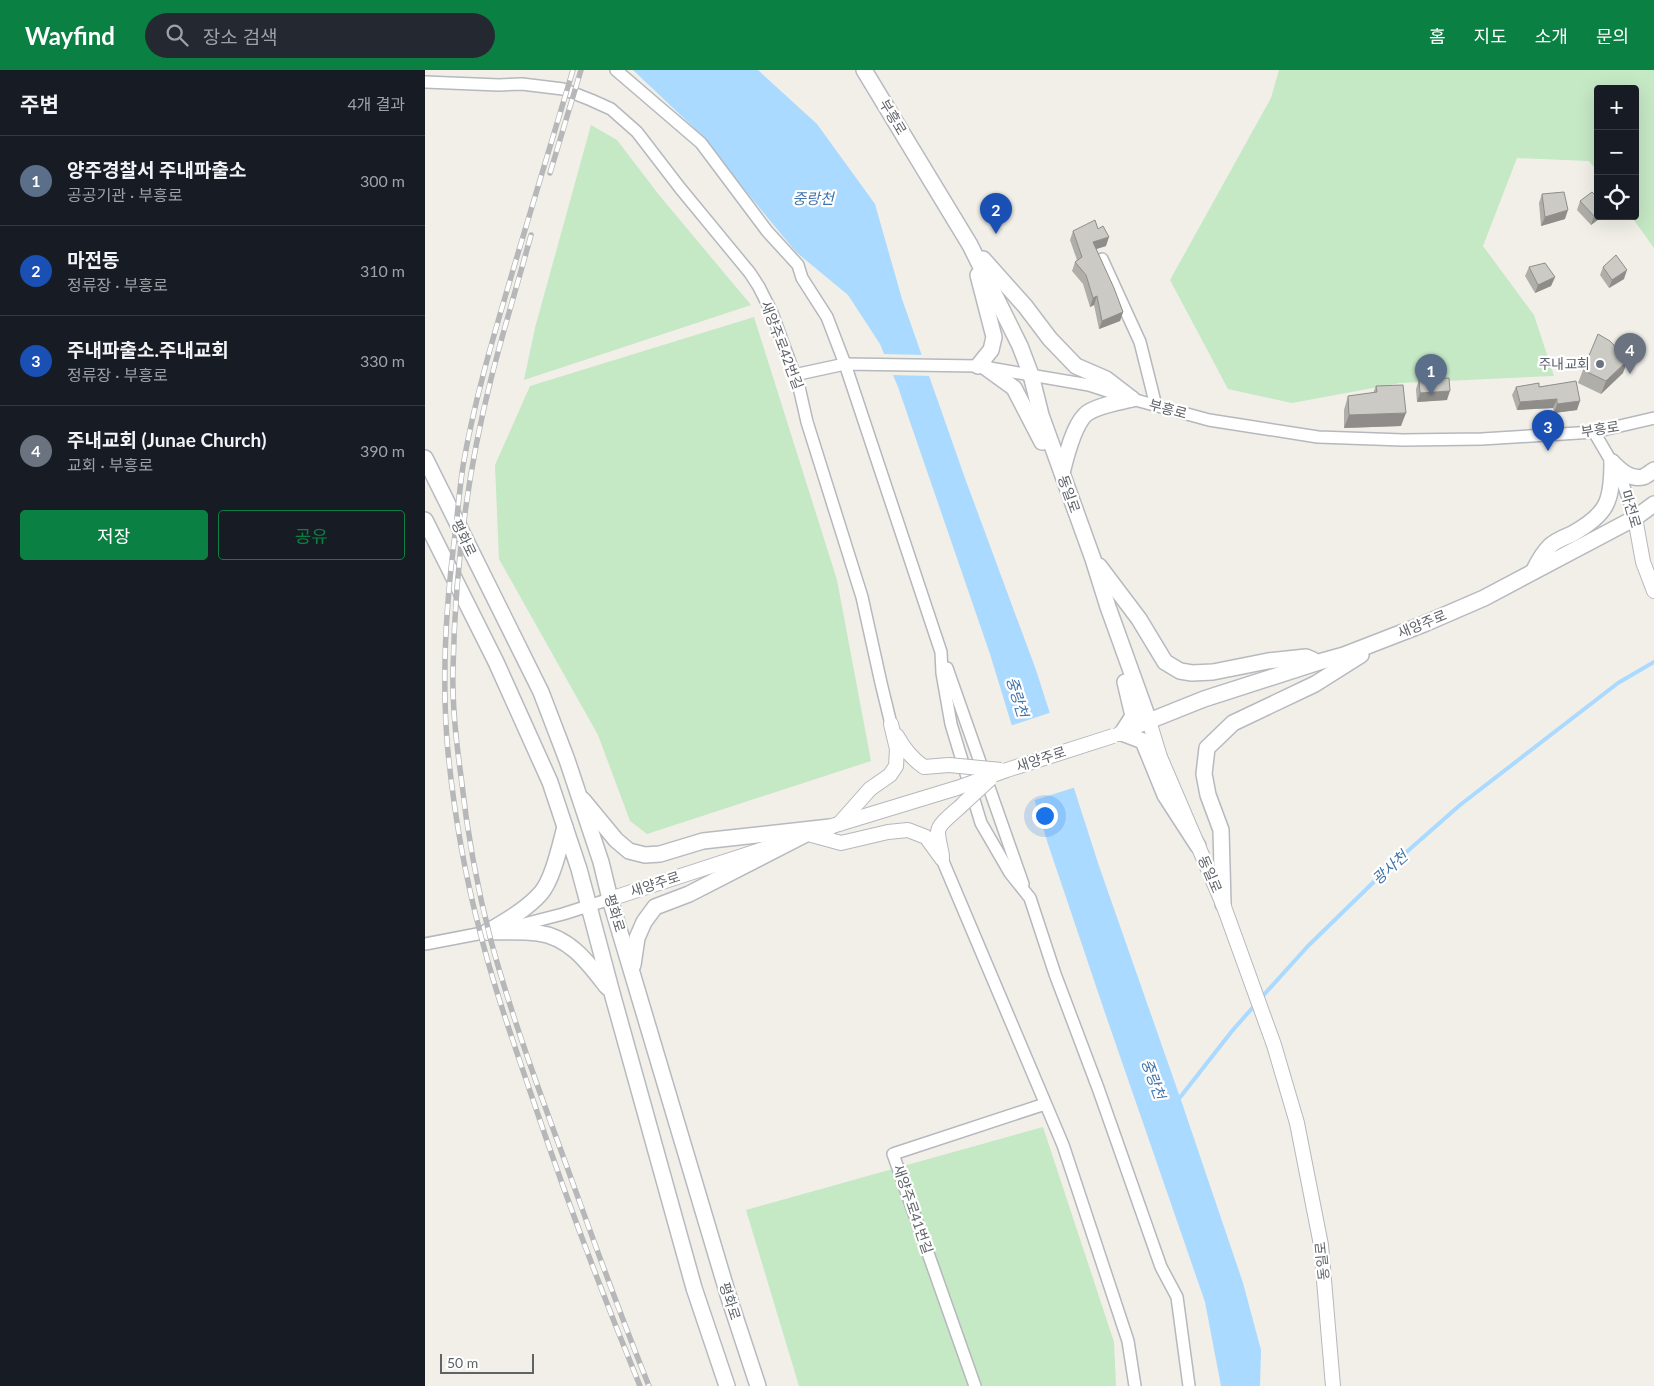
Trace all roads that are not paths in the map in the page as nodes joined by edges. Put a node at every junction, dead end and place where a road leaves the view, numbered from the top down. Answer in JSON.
{"nodes":[{"id":1,"x":615,"y":70,"type":"edge"},
{"id":2,"x":864,"y":70,"type":"edge"},
{"id":3,"x":425,"y":82,"type":"edge"},
{"id":4,"x":970,"y":245,"type":"junction"},
{"id":5,"x":1102,"y":259,"type":"edge"},
{"id":6,"x":845,"y":364,"type":"junction"},
{"id":7,"x":982,"y":367,"type":"junction"},
{"id":8,"x":794,"y":374,"type":"junction"},
{"id":9,"x":1031,"y":375,"type":"junction"},
{"id":10,"x":1132,"y":399,"type":"junction"},
{"id":11,"x":1156,"y":406,"type":"junction"},
{"id":12,"x":1654,"y":418,"type":"edge"},
{"id":13,"x":1594,"y":432,"type":"junction"},
{"id":14,"x":425,"y":458,"type":"edge"},
{"id":15,"x":1612,"y":462,"type":"junction"},
{"id":16,"x":1654,"y":470,"type":"edge"},
{"id":17,"x":1064,"y":480,"type":"junction"},
{"id":18,"x":1654,"y":504,"type":"edge"},
{"id":19,"x":1635,"y":518,"type":"junction"},
{"id":20,"x":425,"y":520,"type":"edge"},
{"id":21,"x":1093,"y":559,"type":"junction"},
{"id":22,"x":1532,"y":572,"type":"junction"},
{"id":23,"x":1652,"y":586,"type":"edge"},
{"id":24,"x":1108,"y":607,"type":"junction"},
{"id":25,"x":1391,"y":637,"type":"junction"},
{"id":26,"x":941,"y":652,"type":"junction"},
{"id":27,"x":1319,"y":662,"type":"junction"},
{"id":28,"x":1149,"y":721,"type":"junction"},
{"id":29,"x":891,"y":724,"type":"junction"},
{"id":30,"x":1118,"y":734,"type":"junction"},
{"id":31,"x":1001,"y":772,"type":"junction"},
{"id":32,"x":578,"y":794,"type":"junction"},
{"id":33,"x":835,"y":825,"type":"junction"},
{"id":34,"x":565,"y":827,"type":"junction"},
{"id":35,"x":806,"y":834,"type":"junction"},
{"id":36,"x":1198,"y":846,"type":"junction"},
{"id":37,"x":942,"y":859,"type":"junction"},
{"id":38,"x":1025,"y":892,"type":"junction"},
{"id":39,"x":610,"y":898,"type":"junction"},
{"id":40,"x":1223,"y":904,"type":"junction"},
{"id":41,"x":589,"y":906,"type":"junction"},
{"id":42,"x":487,"y":932,"type":"junction"},
{"id":43,"x":425,"y":944,"type":"edge"},
{"id":44,"x":632,"y":969,"type":"junction"},
{"id":45,"x":612,"y":993,"type":"junction"},
{"id":46,"x":1045,"y":1104,"type":"junction"},
{"id":47,"x":727,"y":1386,"type":"edge"},
{"id":48,"x":758,"y":1386,"type":"edge"},
{"id":49,"x":975,"y":1386,"type":"edge"},
{"id":50,"x":1135,"y":1386,"type":"edge"},
{"id":51,"x":1189,"y":1386,"type":"edge"},
{"id":52,"x":1333,"y":1386,"type":"edge"}],
"edges":[{"from":1,"to":6,"type":"street"},
{"from":2,"to":4,"type":"main road","name":"부흥로"},
{"from":3,"to":8,"type":"street","name":"새양주로42번길"},
{"from":4,"to":7,"type":"main road"},
{"from":4,"to":9,"type":"main road","name":"부흥로"},
{"from":4,"to":10,"type":"main road"},
{"from":5,"to":11,"type":"street"},
{"from":6,"to":7,"type":"street"},
{"from":6,"to":8,"type":"street"},
{"from":6,"to":26,"type":"street"},
{"from":7,"to":9,"type":"street"},
{"from":7,"to":17,"type":"main road"},
{"from":8,"to":29,"type":"street","name":"새양주로42번길"},
{"from":9,"to":10,"type":"street","name":"부흥로"},
{"from":9,"to":17,"type":"main road","name":"동일로"},
{"from":10,"to":11,"type":"street","name":"부흥로"},
{"from":10,"to":17,"type":"main road"},
{"from":11,"to":13,"type":"street","name":"부흥로"},
{"from":12,"to":13,"type":"street","name":"부흥로"},
{"from":13,"to":15,"type":"street","name":"마전로"},
{"from":14,"to":32,"type":"main road","name":"평화로"},
{"from":15,"to":16,"type":"main road"},
{"from":15,"to":19,"type":"street","name":"마전로"},
{"from":15,"to":22,"type":"main road"},
{"from":17,"to":21,"type":"main road","name":"동일로"},
{"from":18,"to":19,"type":"main road"},
{"from":19,"to":22,"type":"main road","name":"새양주로"},
{"from":19,"to":23,"type":"street","name":"마전로"},
{"from":20,"to":34,"type":"main road","name":"평화로"},
{"from":21,"to":24,"type":"main road","name":"동일로"},
{"from":21,"to":27,"type":"main road"},
{"from":22,"to":25,"type":"main road","name":"새양주로"},
{"from":24,"to":28,"type":"main road","name":"동일로"},
{"from":24,"to":30,"type":"main road"},
{"from":25,"to":27,"type":"main road","name":"새양주로"},
{"from":25,"to":40,"type":"main road"},
{"from":26,"to":38,"type":"street"},
{"from":26,"to":38,"type":"street"},
{"from":27,"to":28,"type":"main road","name":"새양주로"},
{"from":28,"to":30,"type":"street","name":"새양주로"},
{"from":28,"to":36,"type":"street","name":"동일로"},
{"from":29,"to":31,"type":"street","bridge":true},
{"from":29,"to":33,"type":"street"},
{"from":30,"to":31,"type":"street","name":"새양주로","bridge":true},
{"from":30,"to":36,"type":"main road"},
{"from":31,"to":33,"type":"street","name":"새양주로","bridge":true},
{"from":31,"to":37,"type":"street","bridge":true},
{"from":32,"to":33,"type":"main road"},
{"from":32,"to":39,"type":"main road","name":"평화로"},
{"from":33,"to":35,"type":"street","name":"새양주로"},
{"from":34,"to":41,"type":"main road","name":"평화로"},
{"from":34,"to":42,"type":"main road"},
{"from":35,"to":37,"type":"street"},
{"from":35,"to":39,"type":"street","name":"새양주로"},
{"from":35,"to":44,"type":"main road"},
{"from":36,"to":40,"type":"street","name":"동일로"},
{"from":37,"to":46,"type":"street"},
{"from":38,"to":51,"type":"street"},
{"from":39,"to":41,"type":"street","name":"새양주로"},
{"from":39,"to":44,"type":"main road","name":"평화로"},
{"from":40,"to":52,"type":"street","name":"동일로"},
{"from":41,"to":42,"type":"street","name":"새양주로"},
{"from":41,"to":45,"type":"main road","name":"평화로"},
{"from":42,"to":43,"type":"street","name":"새양주로"},
{"from":42,"to":45,"type":"main road"},
{"from":44,"to":48,"type":"main road","name":"평화로"},
{"from":45,"to":47,"type":"main road","name":"평화로"},
{"from":46,"to":49,"type":"street","name":"새양주로41번길"},
{"from":46,"to":50,"type":"street"}]}
